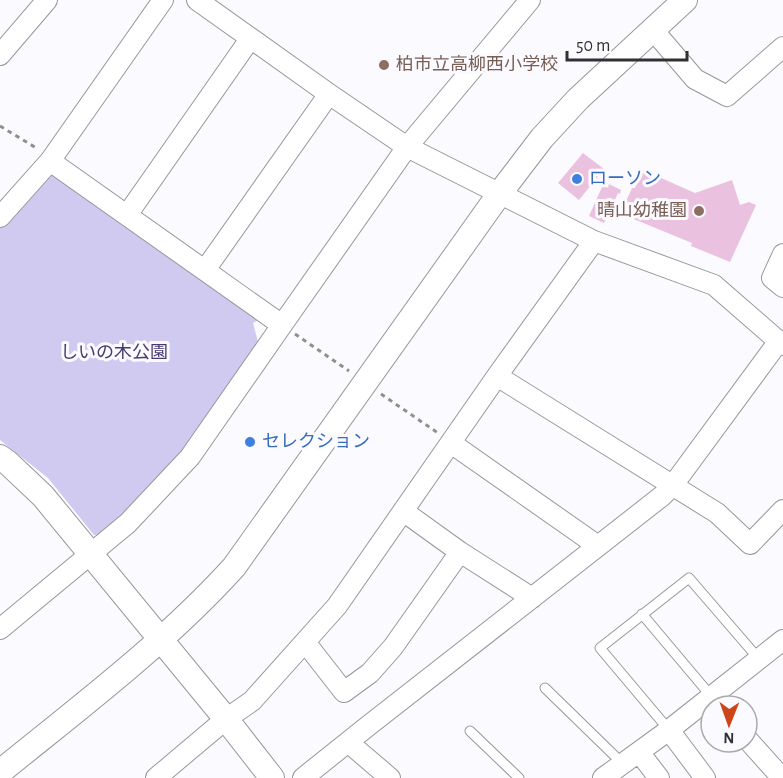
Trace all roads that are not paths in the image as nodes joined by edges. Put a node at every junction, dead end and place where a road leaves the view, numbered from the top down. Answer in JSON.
{"nodes":[{"id":1,"x":47,"y":0,"type":"edge"},
{"id":2,"x":162,"y":0,"type":"edge"},
{"id":3,"x":197,"y":0,"type":"edge"},
{"id":4,"x":530,"y":0,"type":"edge"},
{"id":5,"x":685,"y":0,"type":"edge"},
{"id":6,"x":653,"y":30,"type":"junction"},
{"id":7,"x":250,"y":39,"type":"junction"},
{"id":8,"x":783,"y":47,"type":"edge"},
{"id":9,"x":0,"y":55,"type":"edge"},
{"id":10,"x":329,"y":94,"type":"junction"},
{"id":11,"x":407,"y":147,"type":"junction"},
{"id":12,"x":50,"y":161,"type":"junction"},
{"id":13,"x":500,"y":193,"type":"junction"},
{"id":14,"x":127,"y":215,"type":"junction"},
{"id":15,"x":0,"y":217,"type":"edge"},
{"id":16,"x":594,"y":242,"type":"junction"},
{"id":17,"x":783,"y":254,"type":"edge"},
{"id":18,"x":205,"y":270,"type":"junction"},
{"id":19,"x":783,"y":287,"type":"edge"},
{"id":20,"x":282,"y":325,"type":"junction"},
{"id":21,"x":781,"y":343,"type":"edge"},
{"id":22,"x":496,"y":376,"type":"junction"},
{"id":23,"x":451,"y":443,"type":"junction"},
{"id":24,"x":0,"y":457,"type":"edge"},
{"id":25,"x":673,"y":485,"type":"junction"},
{"id":26,"x":783,"y":510,"type":"edge"},
{"id":27,"x":403,"y":511,"type":"junction"},
{"id":28,"x":598,"y":546,"type":"junction"},
{"id":29,"x":460,"y":552,"type":"junction"},
{"id":30,"x":91,"y":554,"type":"junction"},
{"id":31,"x":532,"y":598,"type":"junction"},
{"id":32,"x":642,"y":615,"type":"junction"},
{"id":33,"x":0,"y":629,"type":"edge"},
{"id":34,"x":160,"y":638,"type":"junction"},
{"id":35,"x":783,"y":639,"type":"edge"},
{"id":36,"x":305,"y":642,"type":"junction"},
{"id":37,"x":758,"y":658,"type":"junction"},
{"id":38,"x":545,"y":688,"type":"dead end"},
{"id":39,"x":708,"y":694,"type":"edge"},
{"id":40,"x":719,"y":694,"type":"edge"},
{"id":41,"x":699,"y":710,"type":"edge"},
{"id":42,"x":226,"y":719,"type":"junction"},
{"id":43,"x":669,"y":730,"type":"junction"},
{"id":44,"x":470,"y":731,"type":"dead end"},
{"id":45,"x":349,"y":743,"type":"junction"},
{"id":46,"x":639,"y":752,"type":"junction"},
{"id":47,"x":759,"y":752,"type":"edge"},
{"id":48,"x":623,"y":764,"type":"junction"},
{"id":49,"x":783,"y":771,"type":"edge"},
{"id":50,"x":0,"y":772,"type":"edge"},
{"id":51,"x":156,"y":778,"type":"edge"},
{"id":52,"x":272,"y":778,"type":"edge"},
{"id":53,"x":303,"y":778,"type":"edge"},
{"id":54,"x":390,"y":778,"type":"edge"},
{"id":55,"x":519,"y":778,"type":"edge"},
{"id":56,"x":603,"y":778,"type":"edge"},
{"id":57,"x":659,"y":778,"type":"edge"},
{"id":58,"x":705,"y":778,"type":"edge"},
{"id":59,"x":782,"y":778,"type":"edge"}],
"edges":[{"from":1,"to":9,"type":"street"},
{"from":2,"to":12,"type":"street"},
{"from":3,"to":7,"type":"street"},
{"from":4,"to":11,"type":"street"},
{"from":5,"to":6,"type":"street"},
{"from":6,"to":8,"type":"street"},
{"from":6,"to":13,"type":"street"},
{"from":7,"to":10,"type":"street"},
{"from":7,"to":14,"type":"street"},
{"from":10,"to":11,"type":"street"},
{"from":10,"to":18,"type":"street"},
{"from":11,"to":13,"type":"street"},
{"from":11,"to":20,"type":"street"},
{"from":12,"to":14,"type":"street"},
{"from":12,"to":15,"type":"street"},
{"from":13,"to":16,"type":"street"},
{"from":13,"to":34,"type":"street"},
{"from":14,"to":18,"type":"street"},
{"from":16,"to":21,"type":"street"},
{"from":16,"to":22,"type":"street"},
{"from":17,"to":19,"type":"street"},
{"from":18,"to":20,"type":"street"},
{"from":20,"to":30,"type":"street"},
{"from":21,"to":25,"type":"street"},
{"from":22,"to":23,"type":"street"},
{"from":22,"to":25,"type":"street"},
{"from":23,"to":27,"type":"street"},
{"from":23,"to":28,"type":"street"},
{"from":24,"to":30,"type":"street"},
{"from":25,"to":26,"type":"street"},
{"from":25,"to":28,"type":"street"},
{"from":27,"to":29,"type":"street"},
{"from":27,"to":36,"type":"street"},
{"from":28,"to":31,"type":"street"},
{"from":29,"to":31,"type":"street"},
{"from":29,"to":36,"type":"street"},
{"from":30,"to":33,"type":"street"},
{"from":30,"to":34,"type":"street"},
{"from":31,"to":45,"type":"street"},
{"from":32,"to":37,"type":"lane"},
{"from":32,"to":39,"type":"lane"},
{"from":32,"to":43,"type":"lane"},
{"from":34,"to":42,"type":"street"},
{"from":34,"to":50,"type":"street"},
{"from":35,"to":37,"type":"street"},
{"from":36,"to":42,"type":"street"},
{"from":37,"to":40,"type":"street"},
{"from":38,"to":48,"type":"lane"},
{"from":41,"to":43,"type":"street"},
{"from":42,"to":51,"type":"street"},
{"from":42,"to":52,"type":"street"},
{"from":43,"to":46,"type":"street"},
{"from":43,"to":58,"type":"street"},
{"from":44,"to":55,"type":"lane"},
{"from":45,"to":53,"type":"street"},
{"from":45,"to":54,"type":"street"},
{"from":46,"to":48,"type":"street"},
{"from":46,"to":57,"type":"street"},
{"from":47,"to":59,"type":"street"},
{"from":48,"to":56,"type":"street"},
{"from":49,"to":59,"type":"street"}]}
